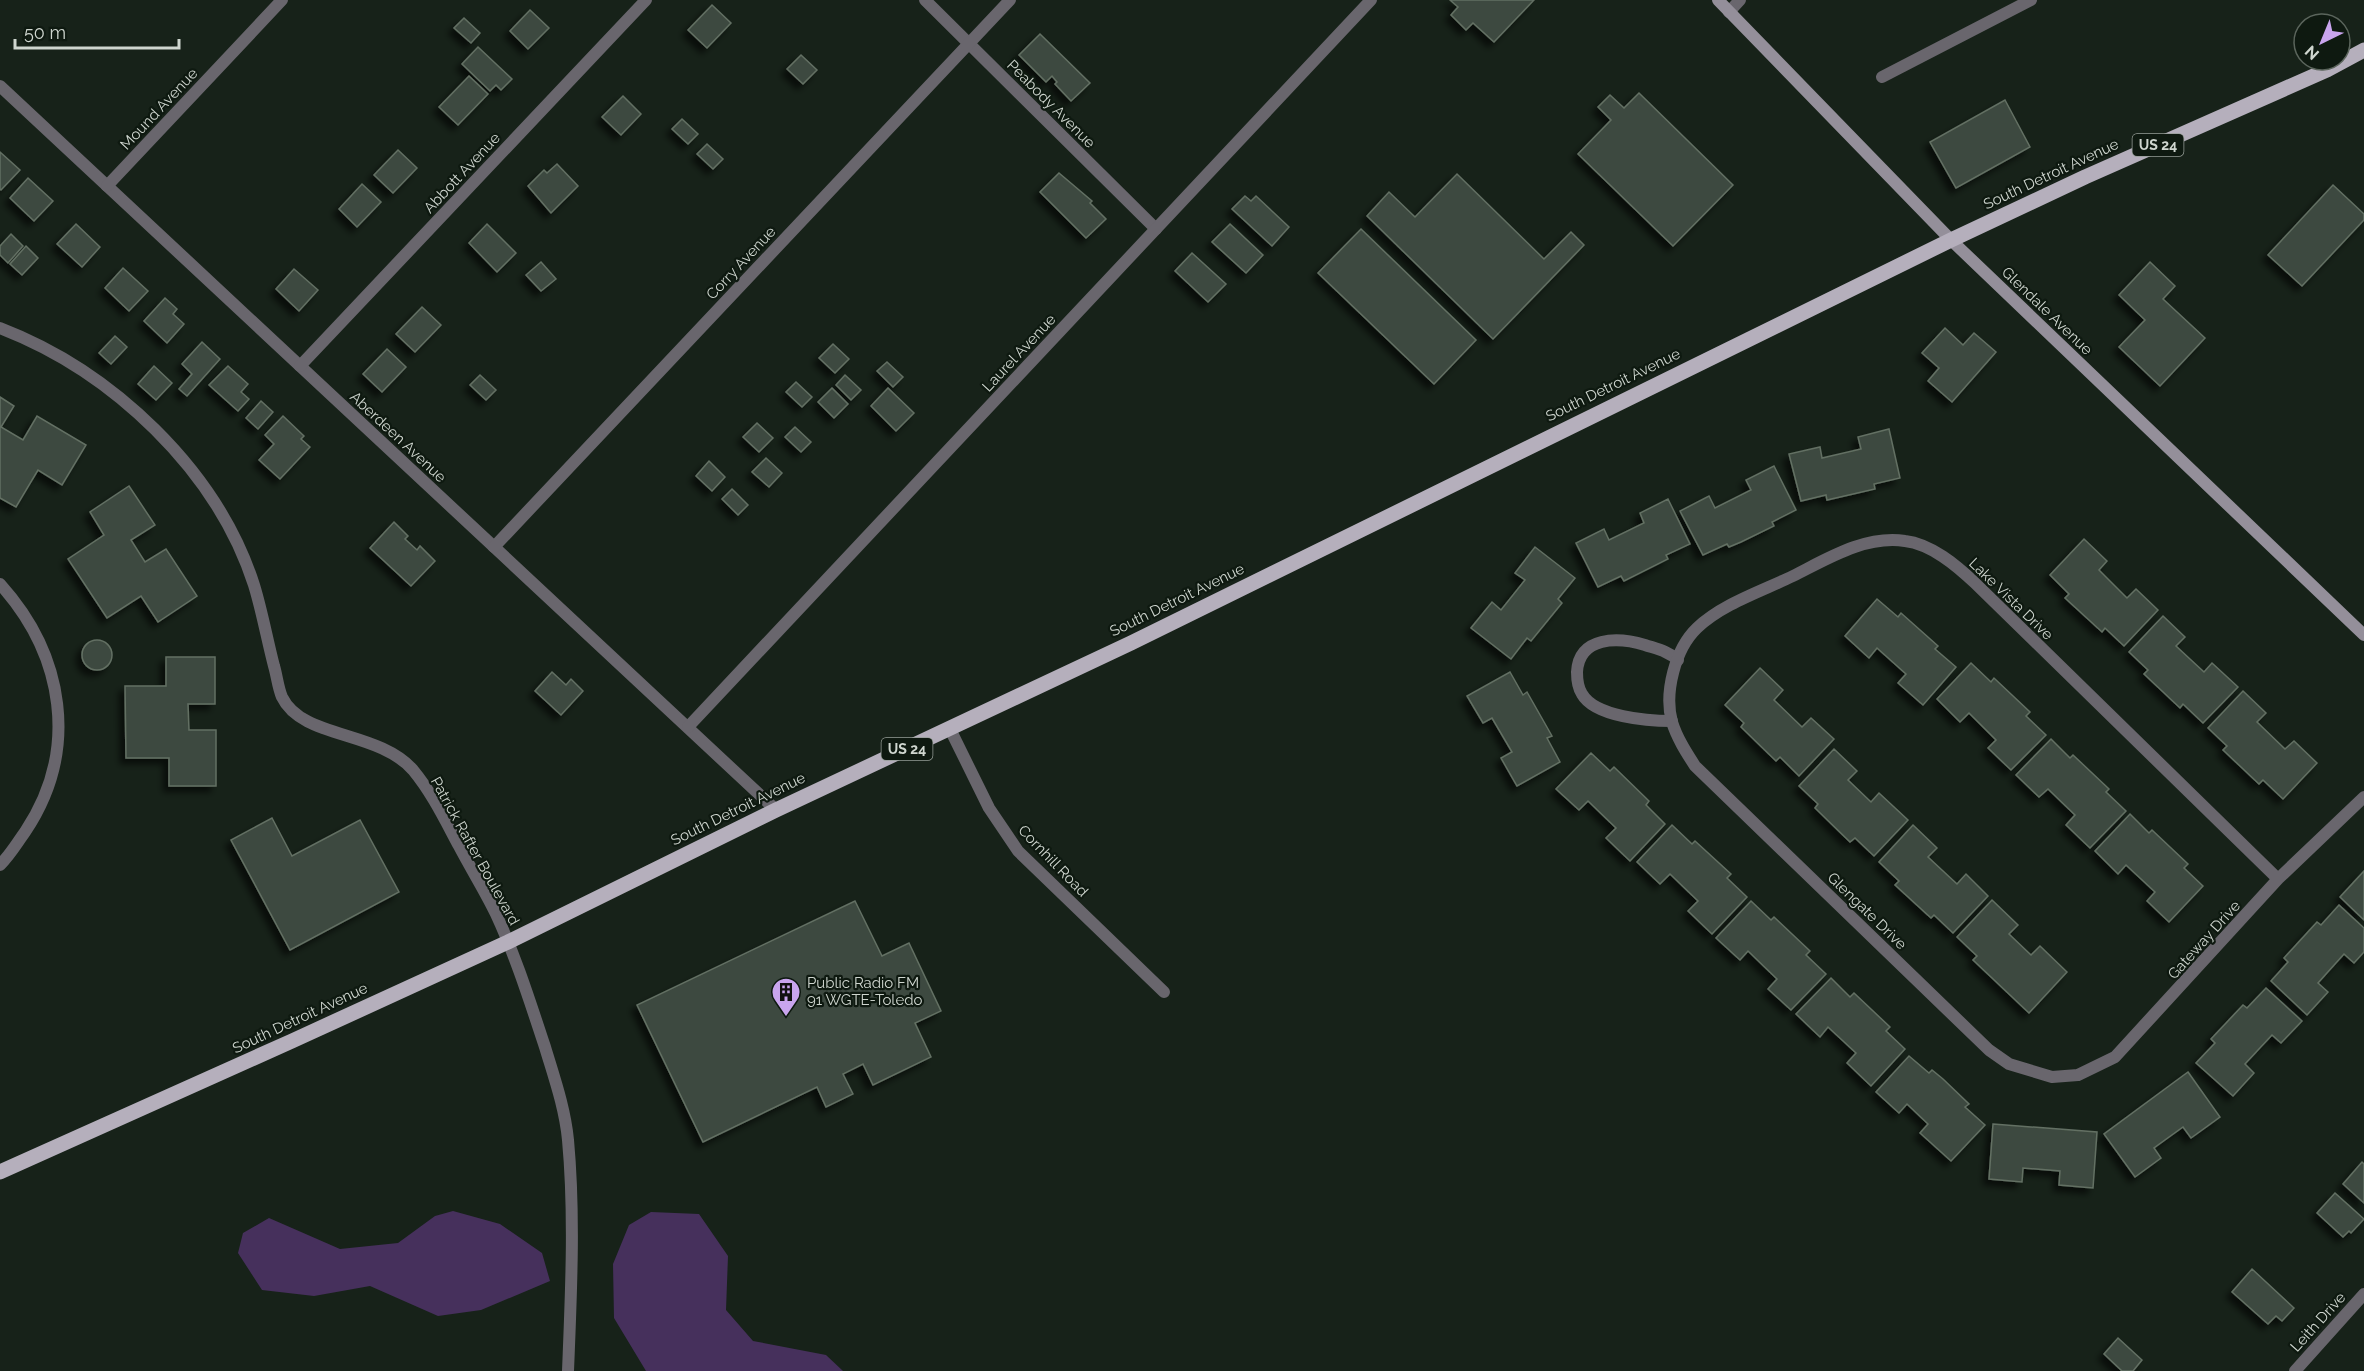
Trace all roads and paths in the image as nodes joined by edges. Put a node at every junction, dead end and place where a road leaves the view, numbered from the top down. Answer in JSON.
{"nodes":[{"id":1,"x":282,"y":0,"type":"edge"},
{"id":2,"x":646,"y":0,"type":"edge"},
{"id":3,"x":925,"y":0,"type":"edge"},
{"id":4,"x":1010,"y":0,"type":"edge"},
{"id":5,"x":1371,"y":0,"type":"edge"},
{"id":6,"x":1718,"y":0,"type":"edge"},
{"id":7,"x":1740,"y":0,"type":"edge"},
{"id":8,"x":2031,"y":0,"type":"edge"},
{"id":9,"x":1730,"y":12,"type":"junction"},
{"id":10,"x":969,"y":43,"type":"junction"},
{"id":11,"x":2364,"y":50,"type":"edge"},
{"id":12,"x":1882,"y":77,"type":"dead end"},
{"id":13,"x":0,"y":86,"type":"edge"},
{"id":14,"x":107,"y":186,"type":"junction"},
{"id":15,"x":1156,"y":229,"type":"junction"},
{"id":16,"x":1952,"y":240,"type":"junction"},
{"id":17,"x":0,"y":328,"type":"edge"},
{"id":18,"x":300,"y":366,"type":"junction"},
{"id":19,"x":494,"y":547,"type":"junction"},
{"id":20,"x":0,"y":584,"type":"edge"},
{"id":21,"x":2364,"y":635,"type":"edge"},
{"id":22,"x":1678,"y":660,"type":"junction"},
{"id":23,"x":1672,"y":721,"type":"junction"},
{"id":24,"x":688,"y":728,"type":"junction"},
{"id":25,"x":950,"y":729,"type":"junction"},
{"id":26,"x":1680,"y":742,"type":"joint"},
{"id":27,"x":2364,"y":797,"type":"edge"},
{"id":28,"x":776,"y":810,"type":"junction"},
{"id":29,"x":0,"y":865,"type":"edge"},
{"id":30,"x":2278,"y":879,"type":"junction"},
{"id":31,"x":508,"y":942,"type":"junction"},
{"id":32,"x":1164,"y":992,"type":"dead end"},
{"id":33,"x":2052,"y":1077,"type":"joint"},
{"id":34,"x":0,"y":1172,"type":"edge"},
{"id":35,"x":2364,"y":1294,"type":"edge"},
{"id":36,"x":568,"y":1371,"type":"edge"},
{"id":37,"x":2295,"y":1371,"type":"edge"}],
"edges":[{"from":1,"to":14,"type":"street","name":"Mound Avenue"},
{"from":2,"to":18,"type":"street","name":"Abbott Avenue"},
{"from":3,"to":10,"type":"street","name":"Peabody Avenue"},
{"from":4,"to":10,"type":"street","name":"Corry Avenue"},
{"from":5,"to":15,"type":"street","name":"Laurel Avenue"},
{"from":6,"to":9,"type":"main road","name":"Glendale Avenue"},
{"from":7,"to":9,"type":"street"},
{"from":8,"to":12,"type":"street"},
{"from":9,"to":16,"type":"main road","name":"Glendale Avenue"},
{"from":10,"to":15,"type":"street","name":"Peabody Avenue"},
{"from":10,"to":19,"type":"street","name":"Corry Avenue"},
{"from":11,"to":16,"type":"main road","name":"South Detroit Avenue","number":"US 24"},
{"from":13,"to":14,"type":"street","name":"Aberdeen Avenue"},
{"from":14,"to":18,"type":"street","name":"Aberdeen Avenue"},
{"from":15,"to":24,"type":"street","name":"Laurel Avenue"},
{"from":16,"to":21,"type":"main road","name":"Glendale Avenue"},
{"from":16,"to":25,"type":"main road","name":"South Detroit Avenue","number":"US 24"},
{"from":17,"to":31,"type":"street","name":"Patrick Rafter Boulevard"},
{"from":18,"to":19,"type":"street","name":"Aberdeen Avenue"},
{"from":19,"to":24,"type":"street","name":"Aberdeen Avenue"},
{"from":20,"to":29,"type":"street"},
{"from":22,"to":23,"type":"street","name":"Lake Vista Drive"},
{"from":22,"to":23,"type":"street"},
{"from":22,"to":30,"type":"street","name":"Lake Vista Drive"},
{"from":23,"to":26,"type":"street","name":"Lake Vista Drive"},
{"from":24,"to":28,"type":"street","name":"Aberdeen Avenue"},
{"from":25,"to":28,"type":"main road","name":"South Detroit Avenue","number":"US 24"},
{"from":25,"to":32,"type":"street","name":"Cornhill Road"},
{"from":26,"to":33,"type":"street","name":"Glengate Drive"},
{"from":27,"to":30,"type":"street","name":"Gateway Drive"},
{"from":28,"to":31,"type":"main road","name":"South Detroit Avenue","number":"US 24"},
{"from":30,"to":33,"type":"street","name":"Gateway Drive"},
{"from":31,"to":34,"type":"main road","name":"South Detroit Avenue","number":"US 24"},
{"from":31,"to":36,"type":"street","name":"Patrick Rafter Boulevard"},
{"from":35,"to":37,"type":"street","name":"Leith Drive"}]}
